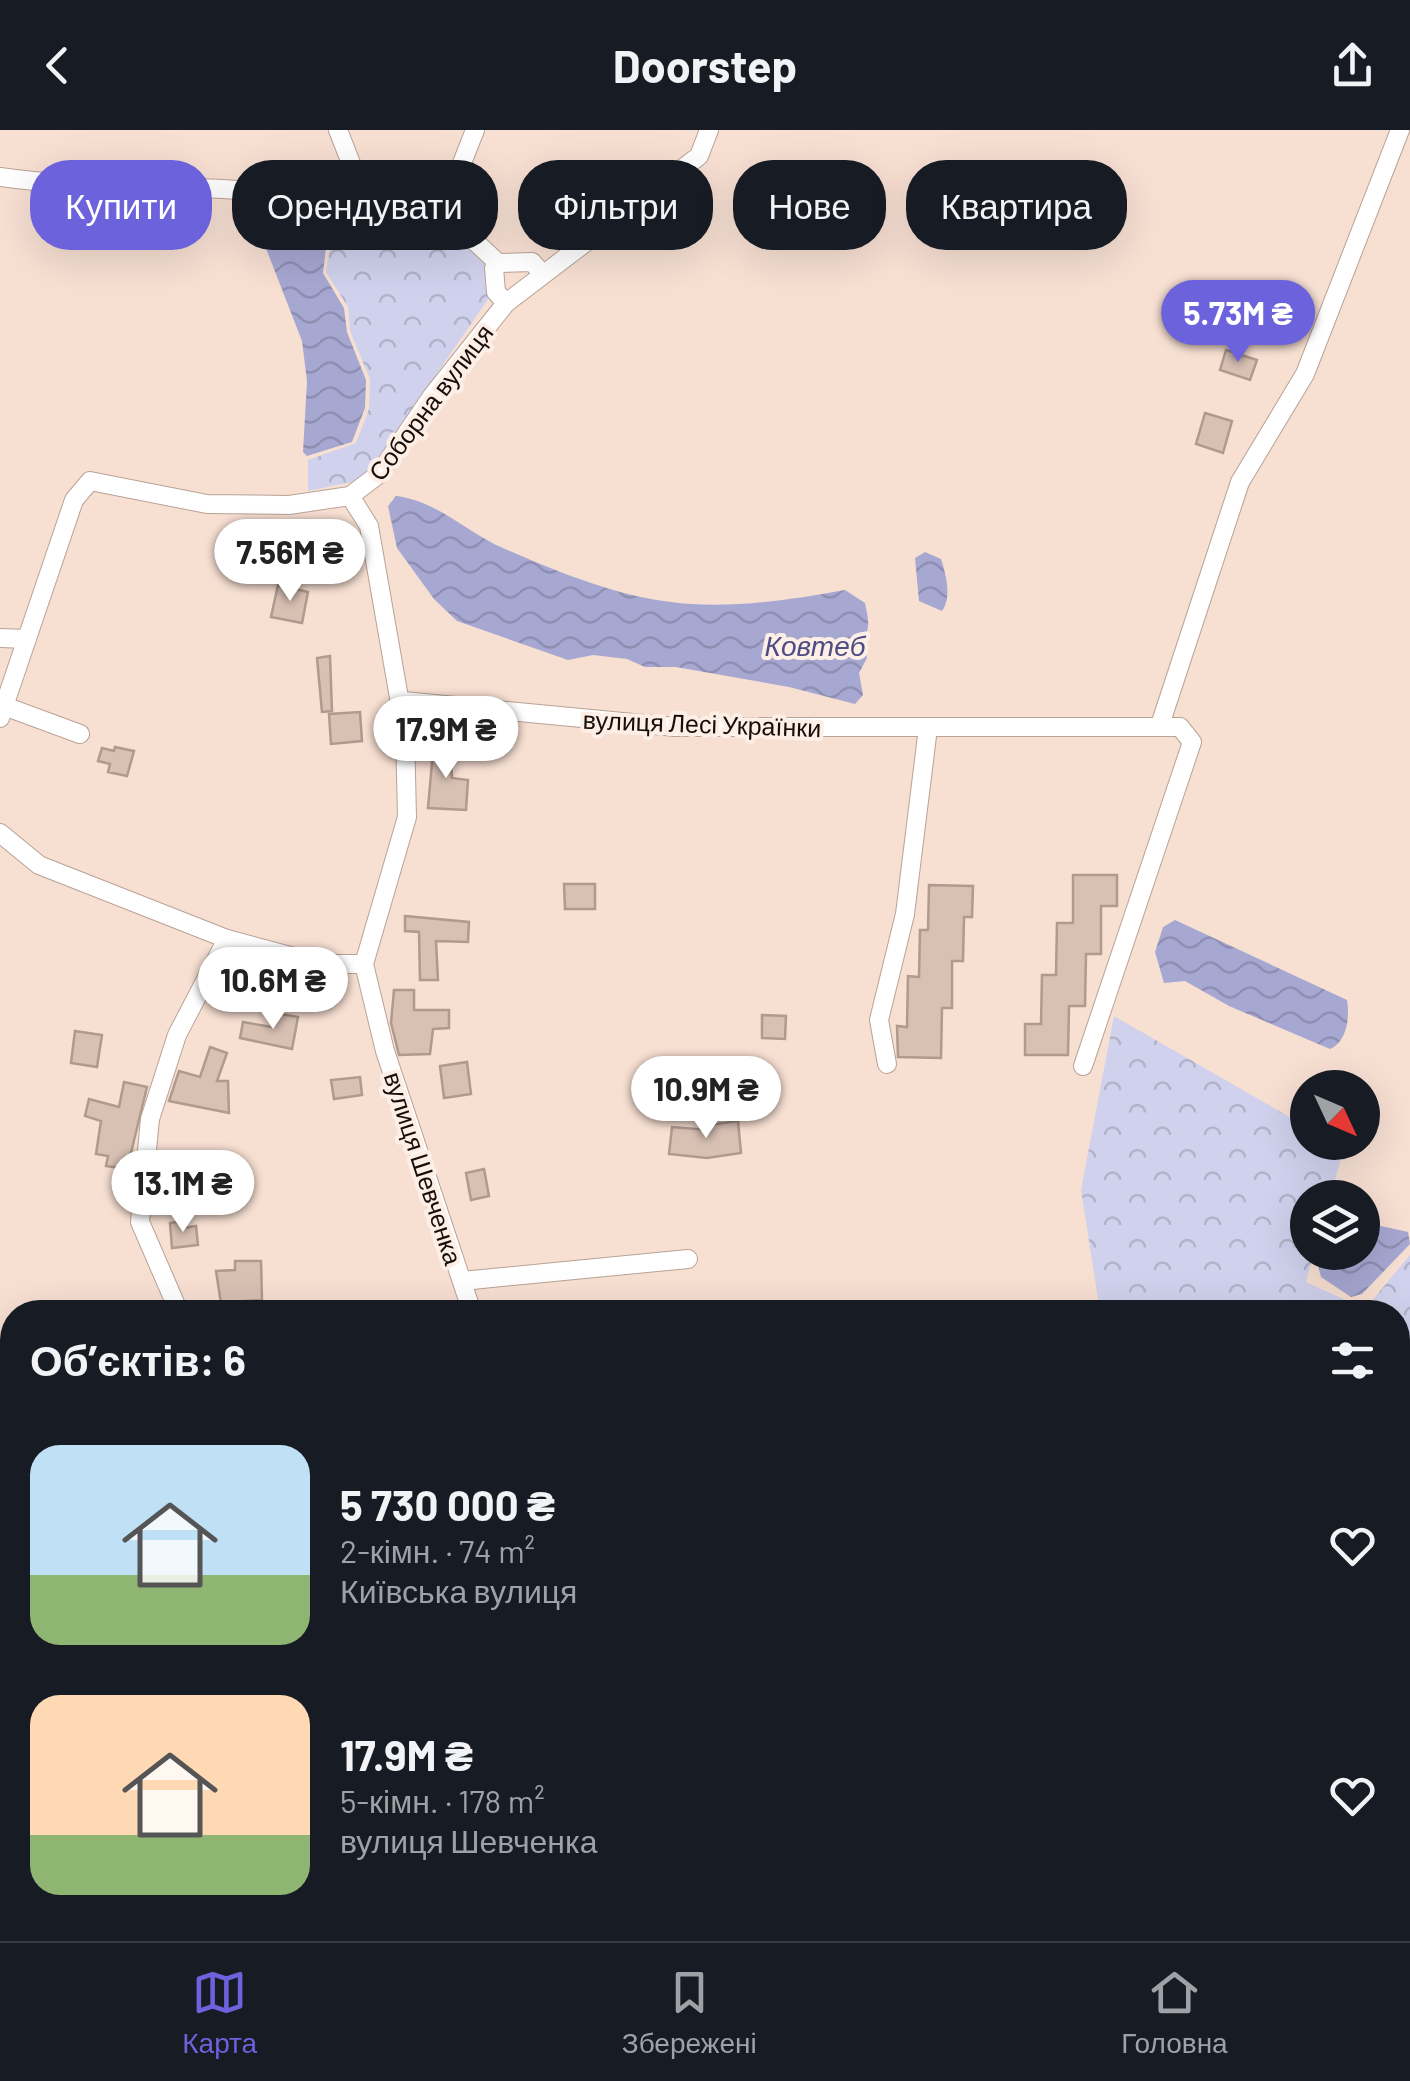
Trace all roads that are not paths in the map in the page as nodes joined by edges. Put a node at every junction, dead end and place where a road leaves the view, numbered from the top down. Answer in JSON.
{"nodes":[{"id":1,"x":338,"y":130,"type":"edge"},
{"id":2,"x":475,"y":130,"type":"edge"},
{"id":3,"x":710,"y":130,"type":"edge"},
{"id":4,"x":1400,"y":130,"type":"edge"},
{"id":5,"x":349,"y":160,"type":"edge"},
{"id":6,"x":463,"y":160,"type":"edge"},
{"id":7,"x":0,"y":176,"type":"edge"},
{"id":8,"x":232,"y":191,"type":"edge"},
{"id":9,"x":484,"y":250,"type":"edge"},
{"id":10,"x":498,"y":264,"type":"junction"},
{"id":11,"x":542,"y":272,"type":"junction"},
{"id":12,"x":506,"y":303,"type":"junction"},
{"id":13,"x":350,"y":496,"type":"junction"},
{"id":14,"x":0,"y":638,"type":"edge"},
{"id":15,"x":27,"y":638,"type":"junction"},
{"id":16,"x":402,"y":701,"type":"junction"},
{"id":17,"x":2,"y":712,"type":"edge"},
{"id":18,"x":1160,"y":725,"type":"junction"},
{"id":19,"x":928,"y":728,"type":"junction"},
{"id":20,"x":80,"y":734,"type":"dead end"},
{"id":21,"x":0,"y":833,"type":"edge"},
{"id":22,"x":227,"y":939,"type":"junction"},
{"id":23,"x":364,"y":964,"type":"junction"},
{"id":24,"x":887,"y":1064,"type":"dead end"},
{"id":25,"x":1084,"y":1066,"type":"dead end"},
{"id":26,"x":688,"y":1259,"type":"dead end"},
{"id":27,"x":462,"y":1282,"type":"junction"},
{"id":28,"x":173,"y":1300,"type":"edge"},
{"id":29,"x":468,"y":1300,"type":"edge"}],
"edges":[{"from":1,"to":5,"type":"street"},
{"from":2,"to":6,"type":"street"},
{"from":3,"to":11,"type":"street","name":"Соборна вулиця"},
{"from":4,"to":18,"type":"street"},
{"from":7,"to":8,"type":"street"},
{"from":9,"to":10,"type":"street"},
{"from":10,"to":11,"type":"street"},
{"from":10,"to":12,"type":"street","name":"Соборна вулиця"},
{"from":11,"to":12,"type":"street","name":"Соборна вулиця"},
{"from":12,"to":13,"type":"street","name":"Соборна вулиця"},
{"from":13,"to":15,"type":"street"},
{"from":13,"to":16,"type":"street"},
{"from":14,"to":15,"type":"street"},
{"from":15,"to":17,"type":"street"},
{"from":16,"to":19,"type":"street","name":"вулиця Лесі Українки"},
{"from":16,"to":23,"type":"street"},
{"from":17,"to":20,"type":"street"},
{"from":18,"to":19,"type":"street","name":"вулиця Лесі Українки"},
{"from":18,"to":25,"type":"street"},
{"from":19,"to":24,"type":"street"},
{"from":21,"to":22,"type":"street"},
{"from":22,"to":23,"type":"street"},
{"from":22,"to":28,"type":"street"},
{"from":23,"to":27,"type":"street","name":"вулиця Шевченка"},
{"from":26,"to":27,"type":"street"},
{"from":27,"to":29,"type":"street","name":"вулиця Шевченка"}]}
